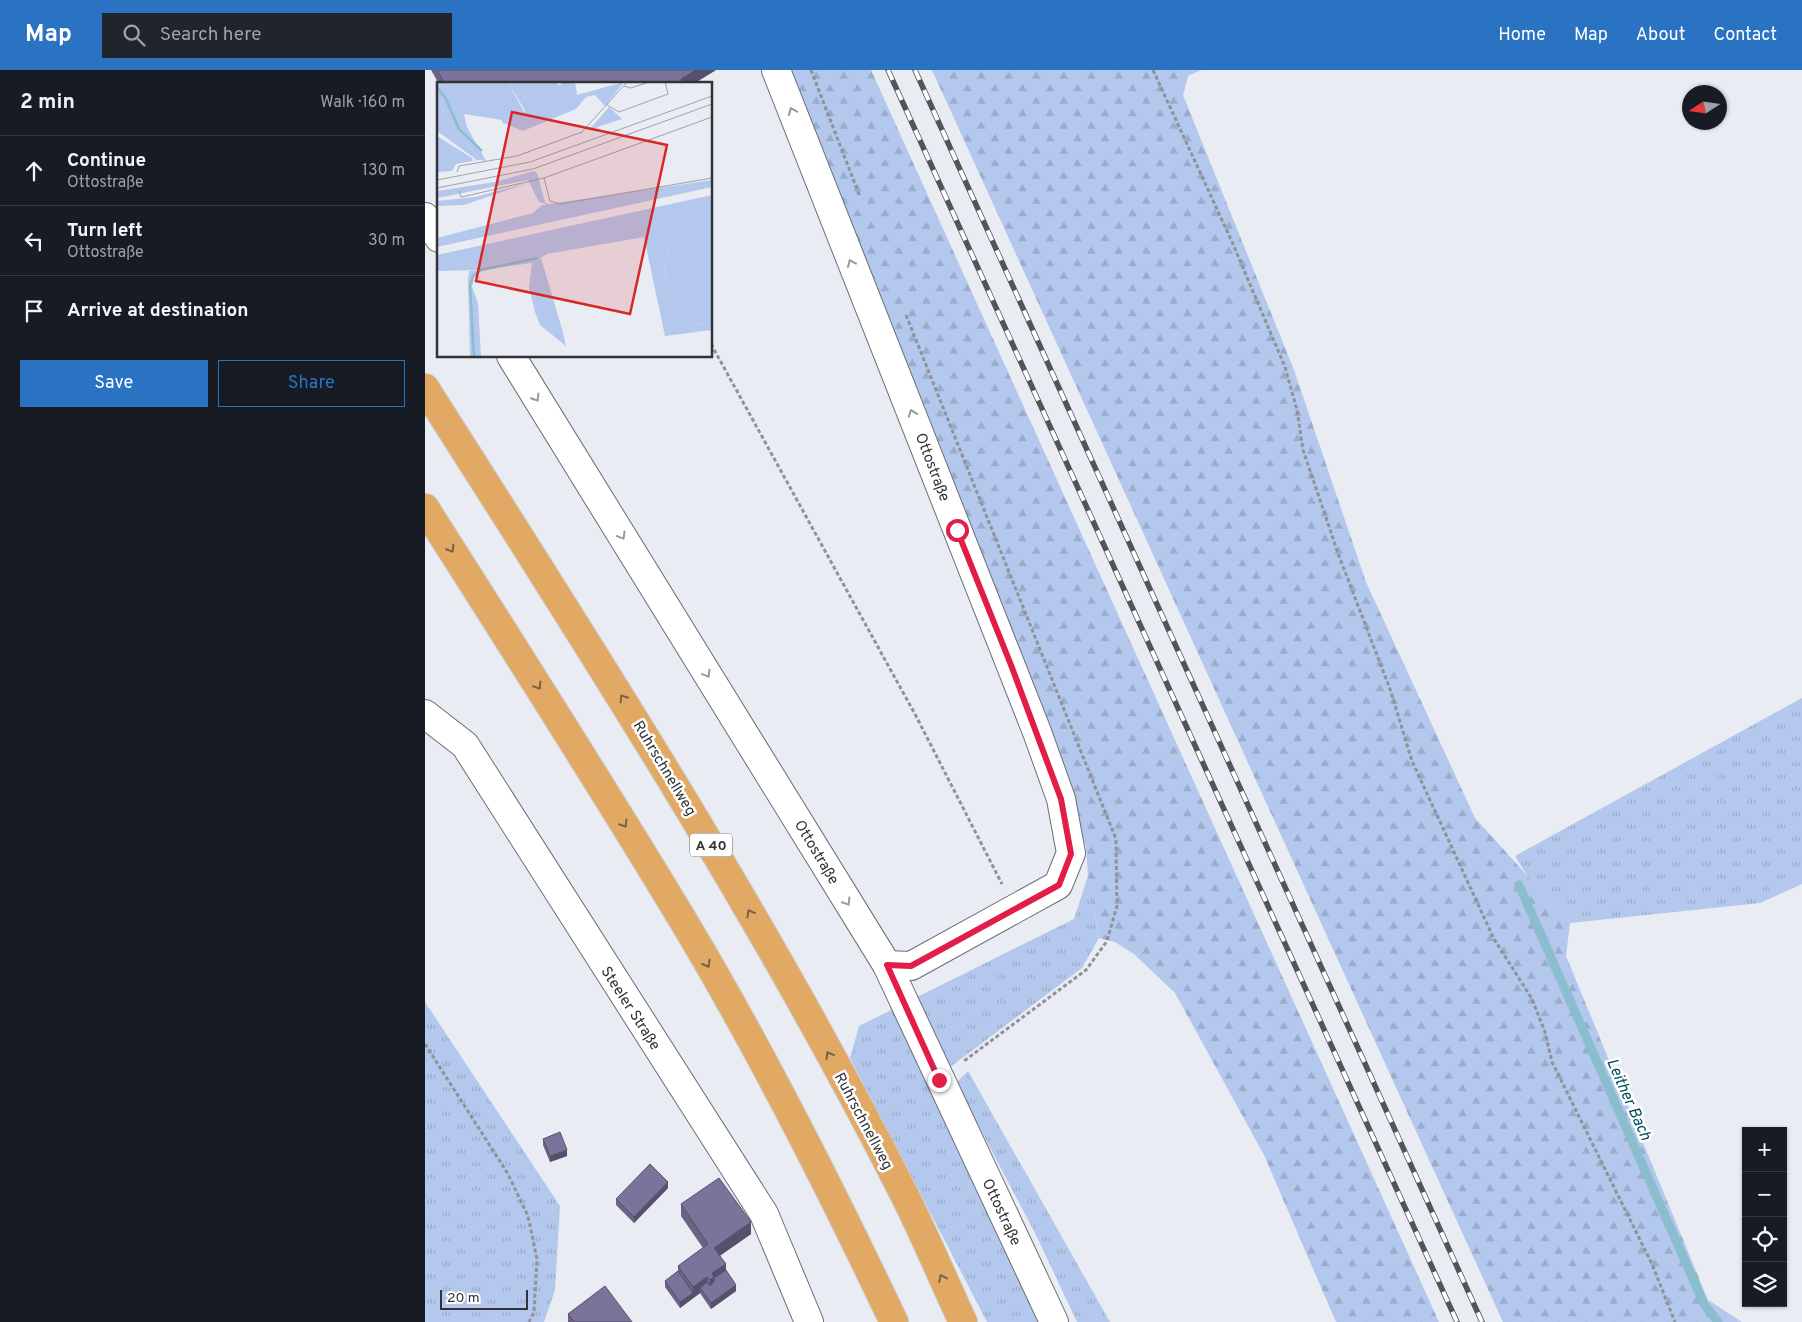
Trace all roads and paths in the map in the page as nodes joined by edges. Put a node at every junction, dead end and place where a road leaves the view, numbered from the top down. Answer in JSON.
{"nodes":[{"id":1,"x":776,"y":70,"type":"edge"},
{"id":2,"x":1153,"y":70,"type":"edge"},
{"id":3,"x":425,"y":217,"type":"edge"},
{"id":4,"x":437,"y":235,"type":"edge"},
{"id":5,"x":713,"y":348,"type":"edge"},
{"id":6,"x":512,"y":358,"type":"edge"},
{"id":7,"x":425,"y":388,"type":"edge"},
{"id":8,"x":425,"y":508,"type":"edge"},
{"id":9,"x":425,"y":714,"type":"edge"},
{"id":10,"x":1015,"y":909,"type":"junction"},
{"id":11,"x":887,"y":965,"type":"junction"},
{"id":12,"x":425,"y":1044,"type":"edge"},
{"id":13,"x":529,"y":1322,"type":"edge"},
{"id":14,"x":809,"y":1322,"type":"edge"},
{"id":15,"x":894,"y":1322,"type":"edge"},
{"id":16,"x":963,"y":1322,"type":"edge"},
{"id":17,"x":1054,"y":1322,"type":"edge"},
{"id":18,"x":1675,"y":1322,"type":"edge"}],
"edges":[{"from":10,"to":1,"type":"street","name":"Ottostraße","one_way":true},
{"from":2,"to":18,"type":"path"},
{"from":3,"to":4,"type":"street"},
{"from":5,"to":10,"type":"path"},
{"from":6,"to":11,"type":"street","name":"Ottostraße","one_way":true},
{"from":16,"to":7,"type":"highway","name":"Ruhrschnellweg","number":"A 40","one_way":true},
{"from":8,"to":15,"type":"highway","one_way":true},
{"from":9,"to":14,"type":"street","name":"Steeler Straße"},
{"from":10,"to":11,"type":"street","name":"Ottostraße"},
{"from":11,"to":17,"type":"street","name":"Ottostraße"},
{"from":12,"to":13,"type":"path"}]}
